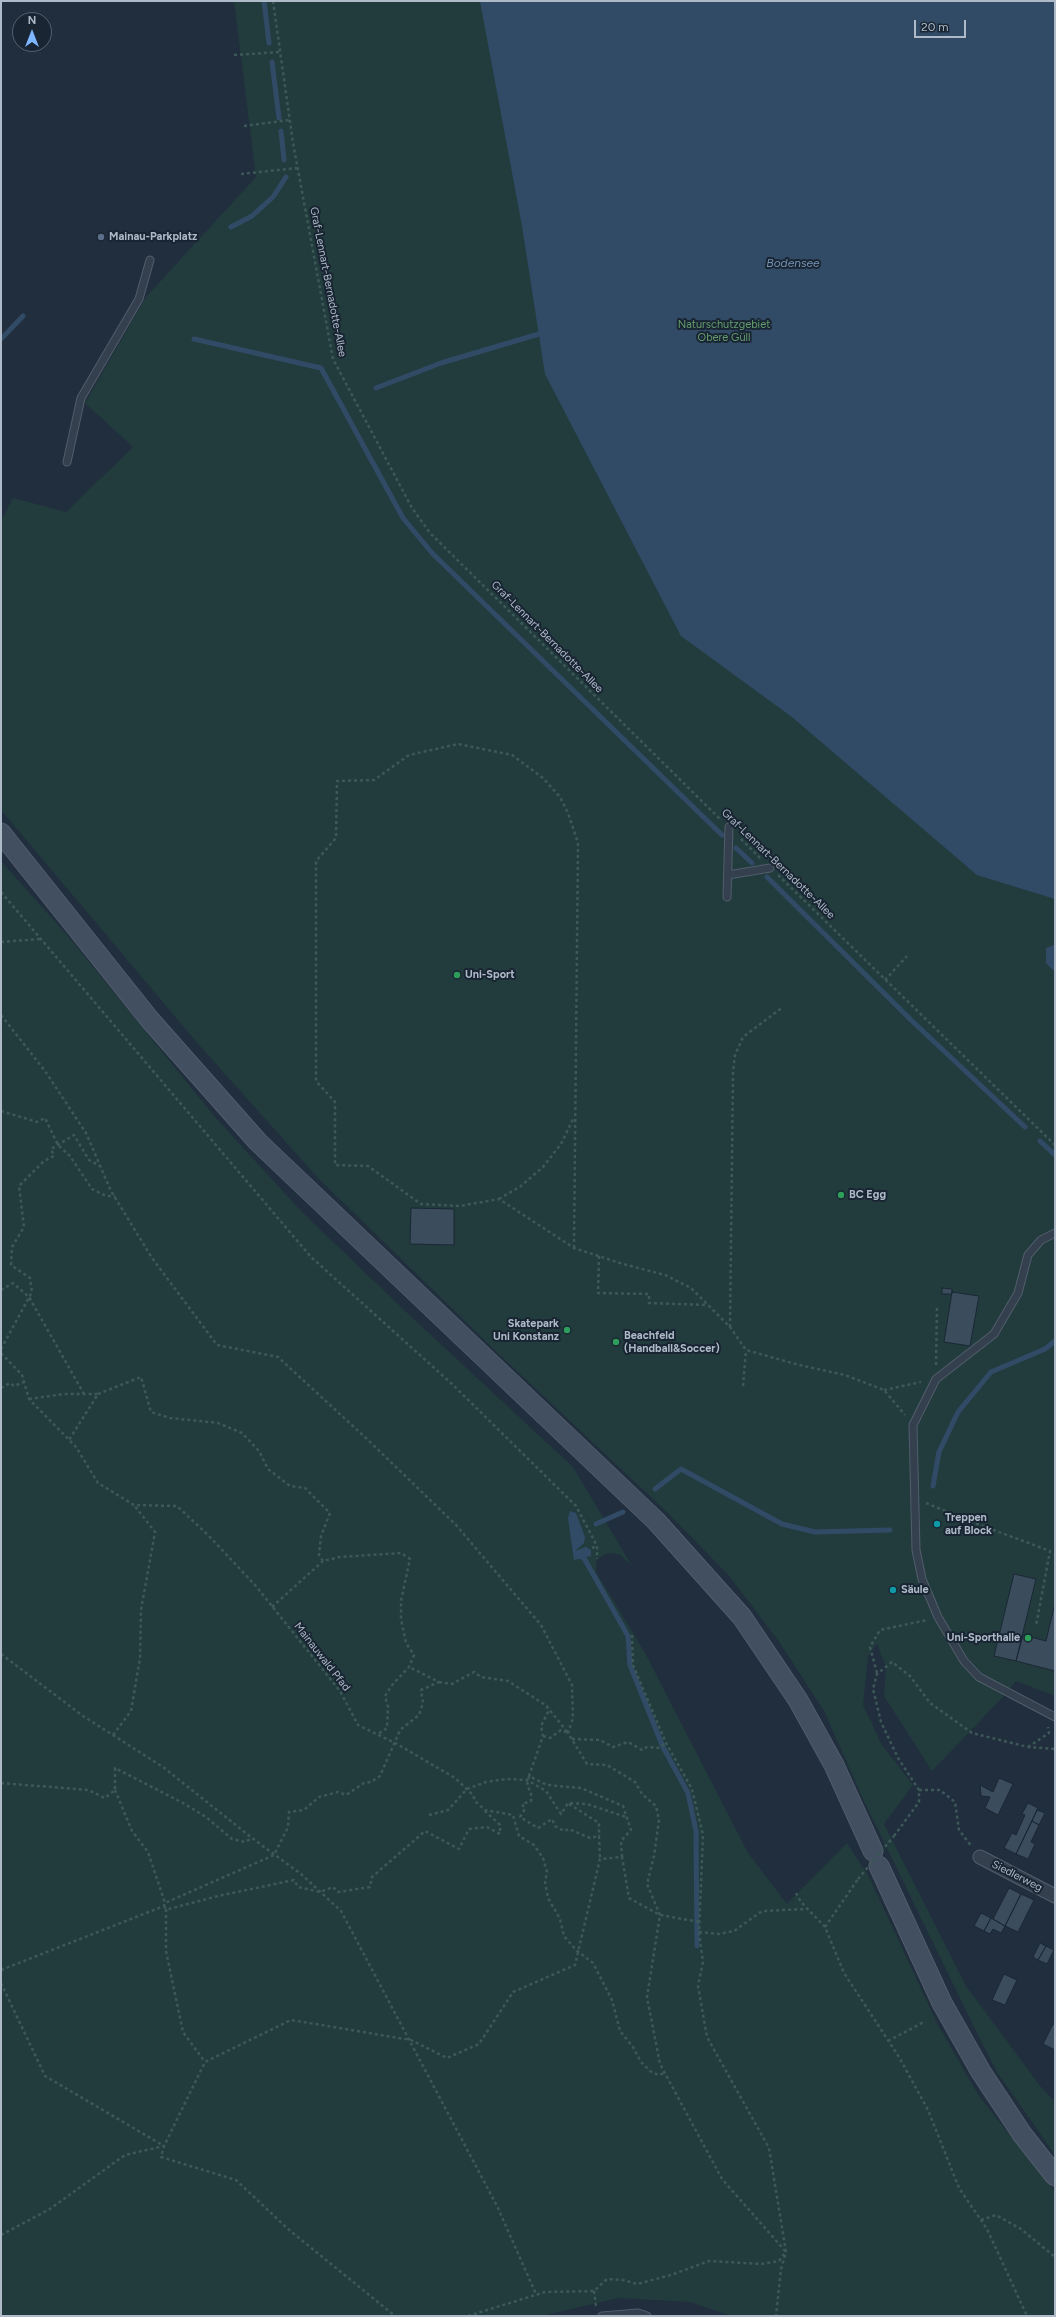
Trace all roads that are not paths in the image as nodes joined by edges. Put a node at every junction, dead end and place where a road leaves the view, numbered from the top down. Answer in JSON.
{"nodes":[{"id":1,"x":150,"y":260,"type":"dead end"},
{"id":2,"x":67,"y":462,"type":"dead end"},
{"id":3,"x":729,"y":827,"type":"road end"},
{"id":4,"x":1,"y":833,"type":"edge"},
{"id":5,"x":770,"y":868,"type":"road end"},
{"id":6,"x":728,"y":875,"type":"junction"},
{"id":7,"x":727,"y":897,"type":"dead end"},
{"id":8,"x":1055,"y":1233,"type":"edge"},
{"id":9,"x":1055,"y":1718,"type":"edge"},
{"id":10,"x":980,"y":1857,"type":"road end"},
{"id":11,"x":1055,"y":1896,"type":"edge"},
{"id":12,"x":1055,"y":2176,"type":"edge"},
{"id":13,"x":602,"y":2316,"type":"edge"},
{"id":14,"x":647,"y":2316,"type":"edge"}],
"edges":[{"from":1,"to":2,"type":"lane"},
{"from":3,"to":6,"type":"lane"},
{"from":4,"to":12,"type":"main road"},
{"from":5,"to":6,"type":"lane"},
{"from":6,"to":7,"type":"lane"},
{"from":8,"to":9,"type":"lane"},
{"from":10,"to":11,"type":"street","name":"Siedlerweg"},
{"from":13,"to":14,"type":"lane"}]}
